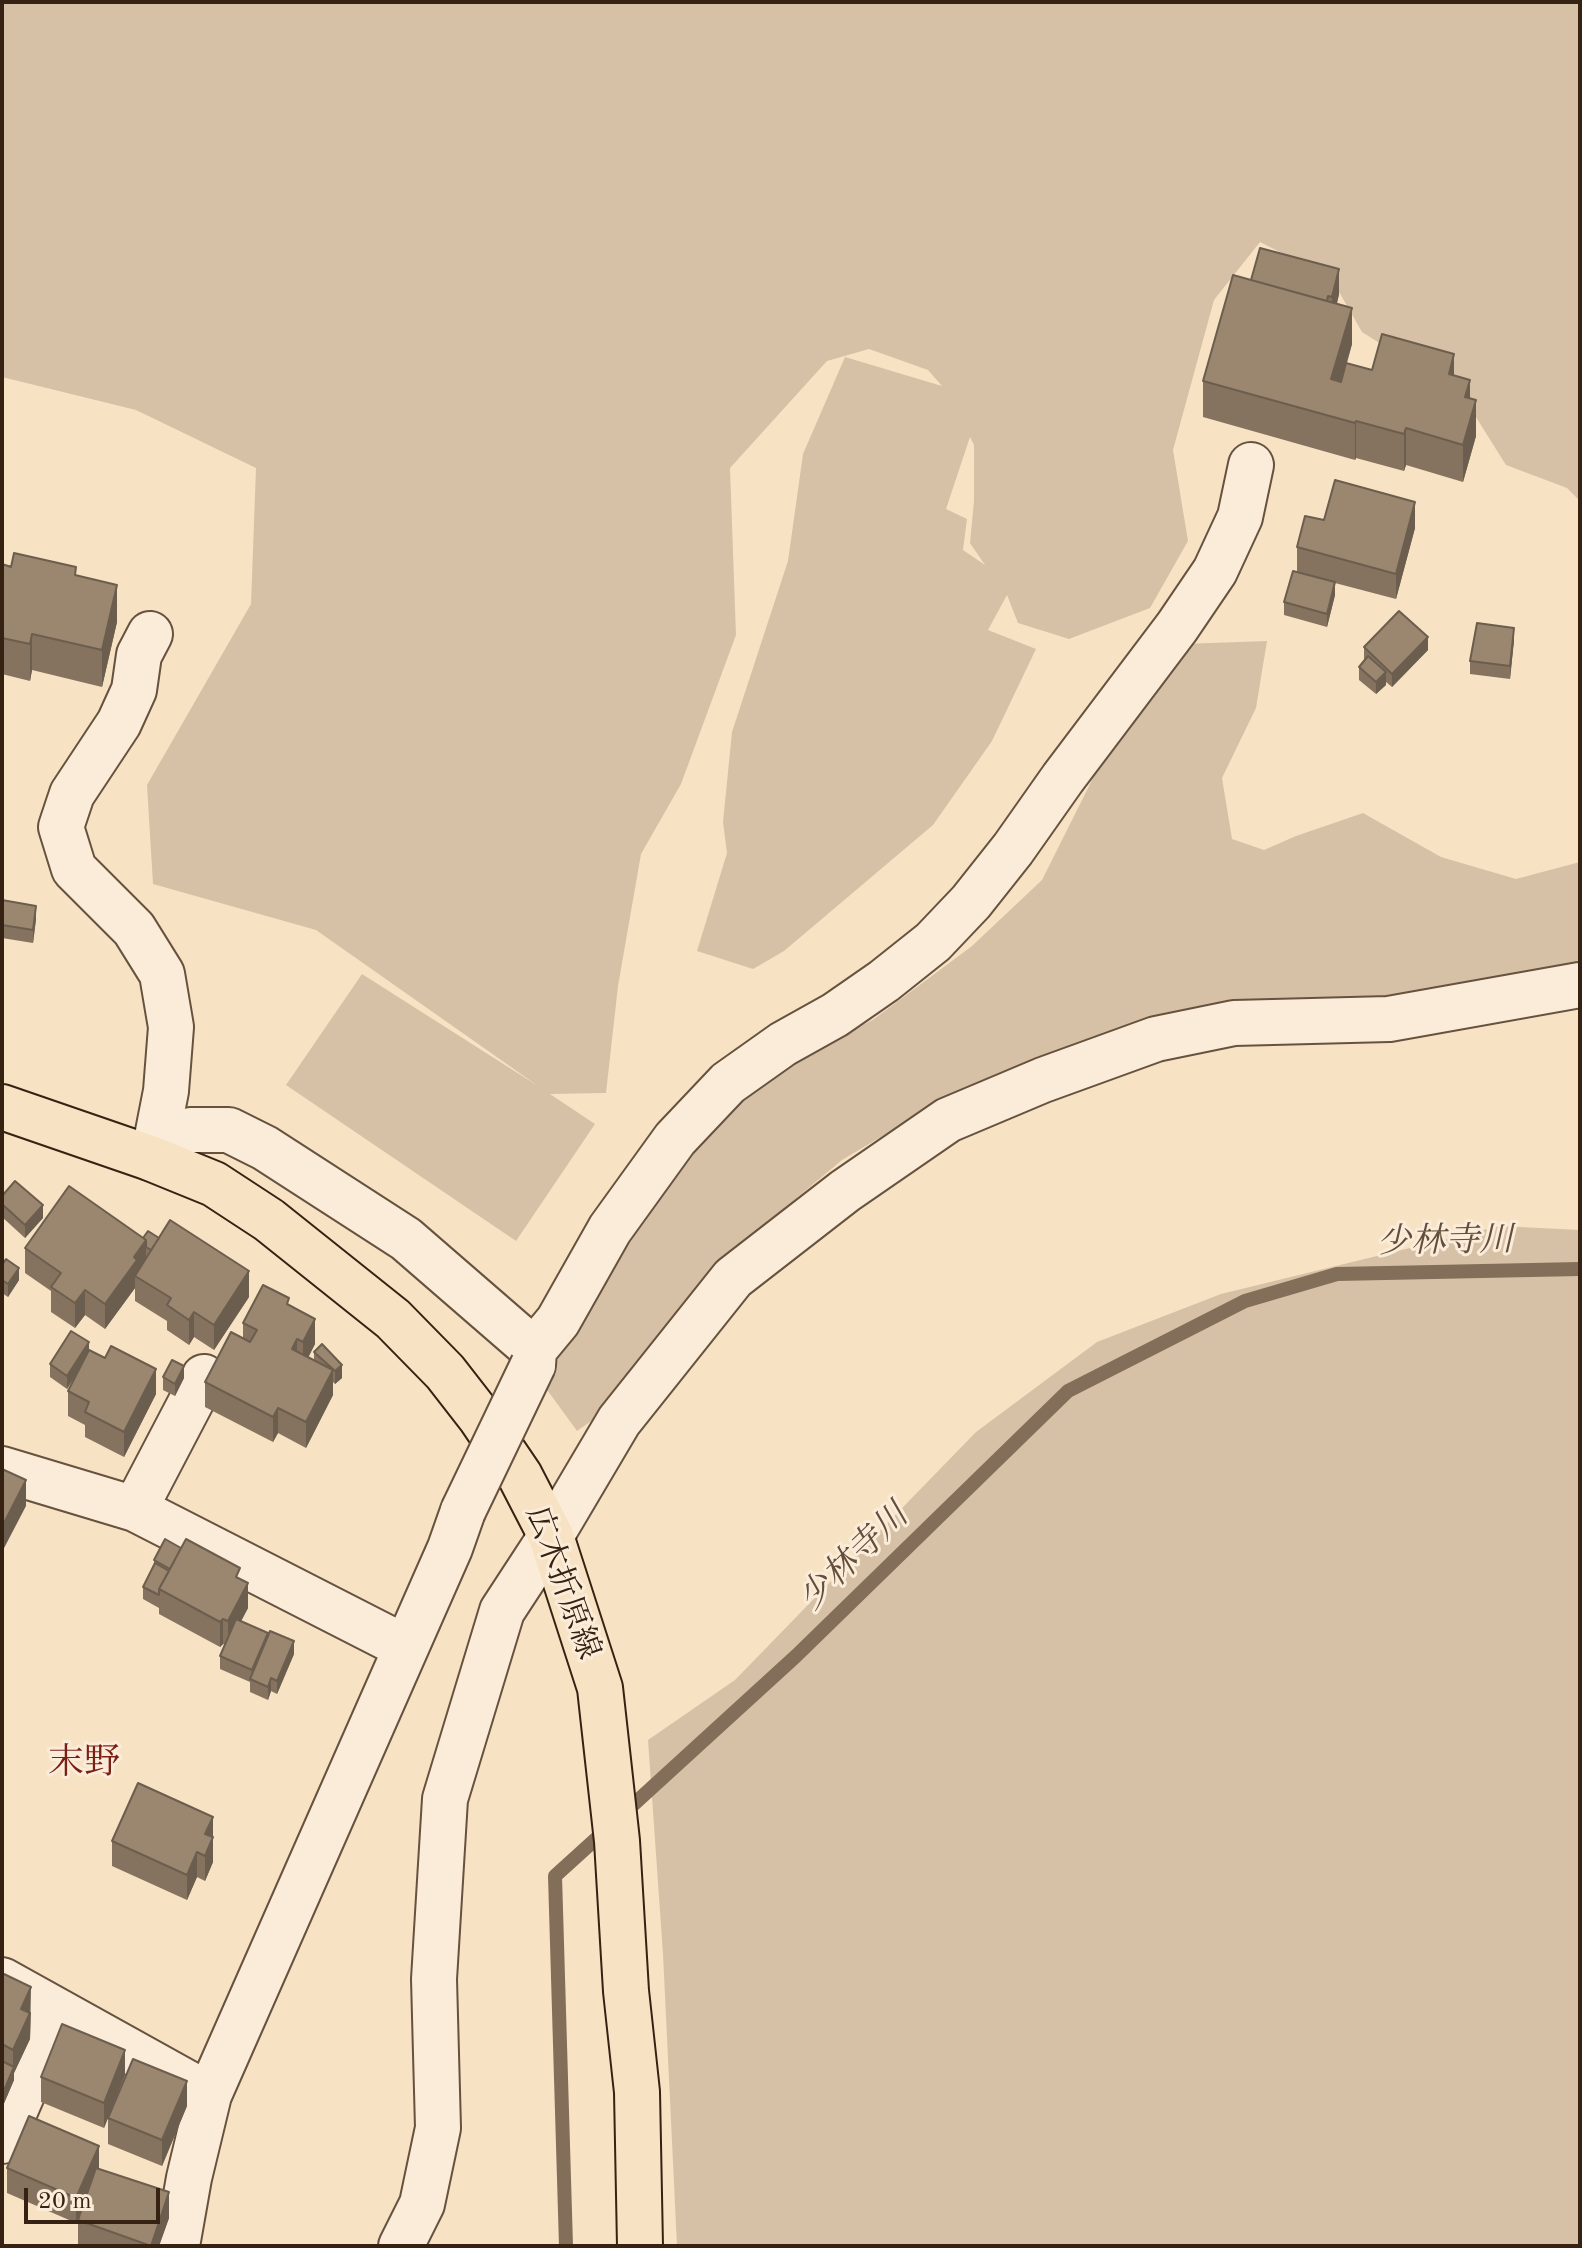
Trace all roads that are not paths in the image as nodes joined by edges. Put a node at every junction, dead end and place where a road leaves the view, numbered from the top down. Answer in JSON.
{"nodes":[{"id":1,"x":1251,"y":465,"type":"dead end"},
{"id":2,"x":150,"y":634,"type":"dead end"},
{"id":3,"x":1580,"y":985,"type":"edge"},
{"id":4,"x":2,"y":1107,"type":"edge"},
{"id":5,"x":153,"y":1150,"type":"junction"},
{"id":6,"x":533,"y":1358,"type":"junction"},
{"id":7,"x":204,"y":1377,"type":"edge"},
{"id":8,"x":2,"y":1469,"type":"edge"},
{"id":9,"x":135,"y":1509,"type":"junction"},
{"id":10,"x":551,"y":1536,"type":"junction"},
{"id":11,"x":405,"y":1647,"type":"junction"},
{"id":12,"x":2,"y":1980,"type":"edge"},
{"id":13,"x":58,"y":2011,"type":"junction"},
{"id":14,"x":209,"y":2095,"type":"junction"},
{"id":15,"x":2,"y":2141,"type":"edge"},
{"id":16,"x":177,"y":2246,"type":"edge"},
{"id":17,"x":401,"y":2246,"type":"edge"},
{"id":18,"x":640,"y":2246,"type":"edge"}],
"edges":[{"from":1,"to":6,"type":"street"},
{"from":2,"to":5,"type":"street"},
{"from":3,"to":10,"type":"street"},
{"from":4,"to":5,"type":"main road","name":"広木折原線"},
{"from":5,"to":6,"type":"street"},
{"from":5,"to":10,"type":"main road","name":"広木折原線"},
{"from":6,"to":11,"type":"street","bridge":true},
{"from":7,"to":9,"type":"street"},
{"from":8,"to":9,"type":"street"},
{"from":9,"to":11,"type":"street"},
{"from":10,"to":17,"type":"street"},
{"from":10,"to":18,"type":"main road","name":"広木折原線"},
{"from":11,"to":14,"type":"street"},
{"from":12,"to":13,"type":"street"},
{"from":13,"to":14,"type":"street"},
{"from":13,"to":15,"type":"street"},
{"from":14,"to":16,"type":"street"}]}
